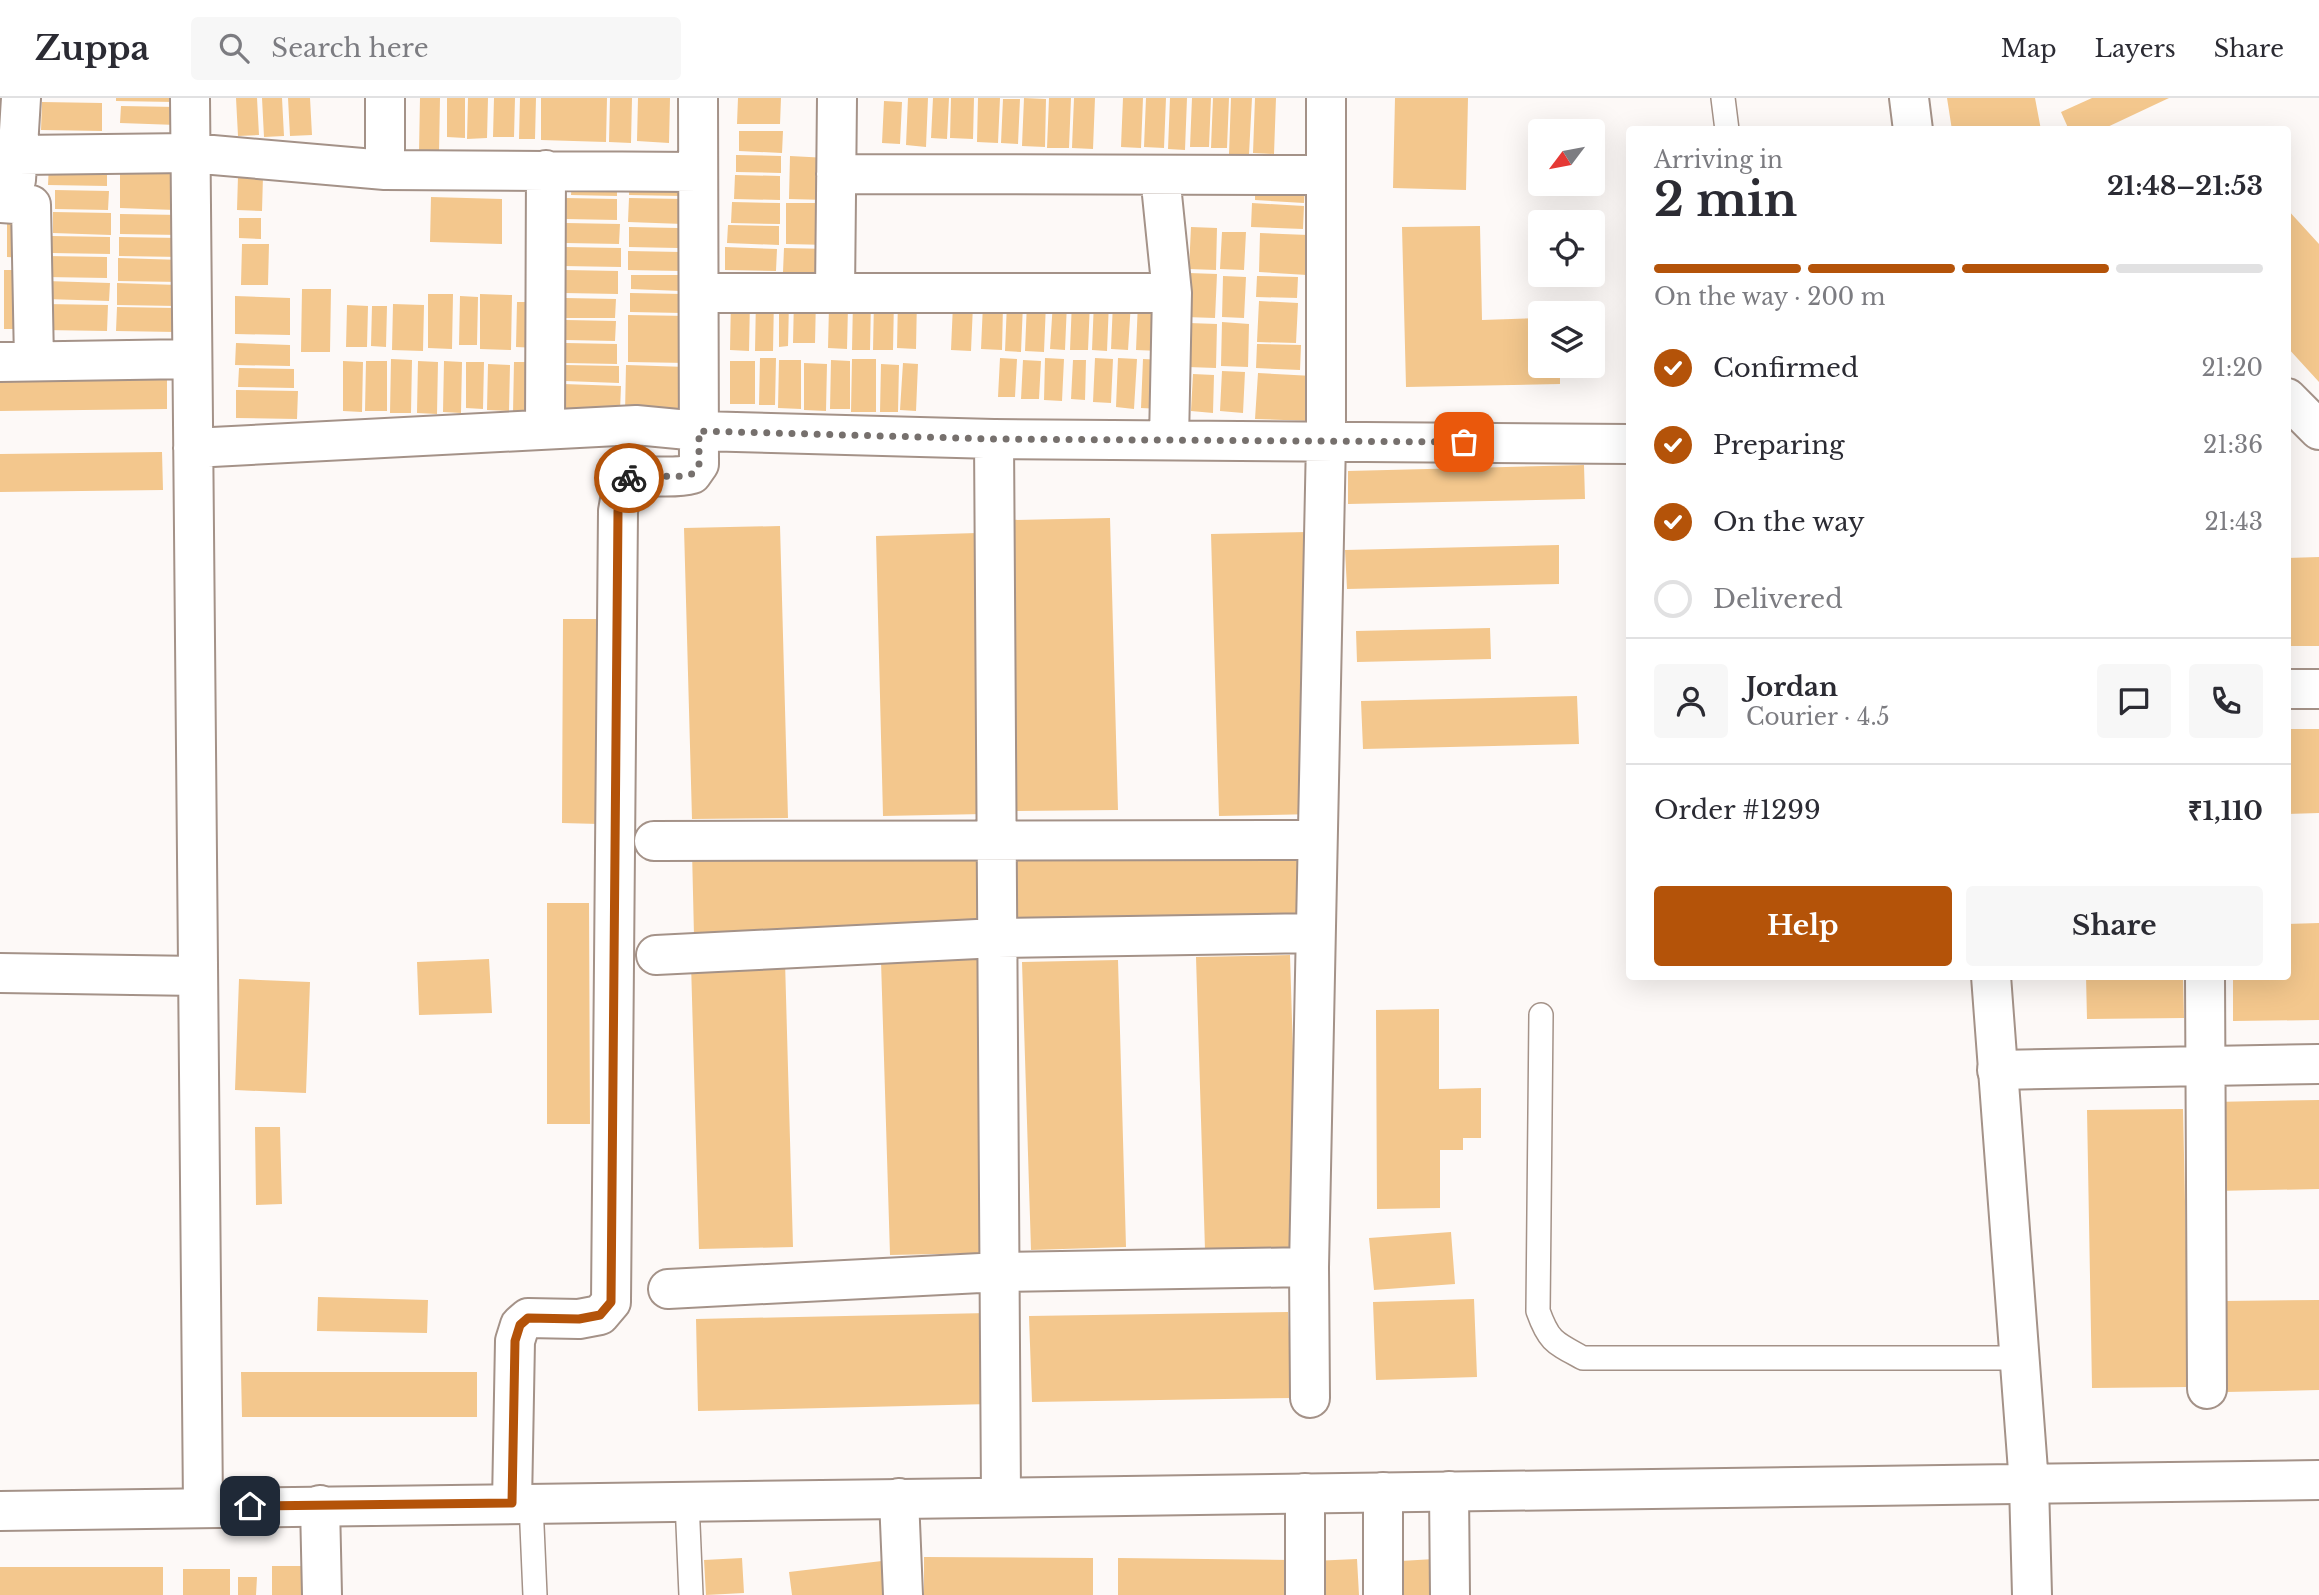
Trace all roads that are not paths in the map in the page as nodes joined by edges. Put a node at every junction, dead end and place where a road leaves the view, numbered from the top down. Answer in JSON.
{"nodes":[{"id":1,"x":21,"y":98,"type":"edge"},
{"id":2,"x":190,"y":98,"type":"edge"},
{"id":3,"x":385,"y":98,"type":"edge"},
{"id":4,"x":698,"y":98,"type":"edge"},
{"id":5,"x":837,"y":98,"type":"edge"},
{"id":6,"x":1326,"y":98,"type":"edge"},
{"id":7,"x":1723,"y":98,"type":"edge"},
{"id":8,"x":1909,"y":98,"type":"edge"},
{"id":9,"x":1726,"y":126,"type":"edge"},
{"id":10,"x":1912,"y":126,"type":"edge"},
{"id":11,"x":190,"y":153,"type":"junction"},
{"id":12,"x":19,"y":155,"type":"junction"},
{"id":13,"x":385,"y":170,"type":"junction"},
{"id":14,"x":546,"y":170,"type":"junction"},
{"id":15,"x":698,"y":172,"type":"junction"},
{"id":16,"x":836,"y":174,"type":"junction"},
{"id":17,"x":1160,"y":175,"type":"junction"},
{"id":18,"x":1325,"y":175,"type":"junction"},
{"id":19,"x":7,"y":203,"type":"edge"},
{"id":20,"x":699,"y":293,"type":"junction"},
{"id":21,"x":835,"y":293,"type":"junction"},
{"id":22,"x":1172,"y":293,"type":"junction"},
{"id":23,"x":192,"y":359,"type":"junction"},
{"id":24,"x":17,"y":361,"type":"edge"},
{"id":25,"x":2291,"y":402,"type":"edge"},
{"id":26,"x":545,"y":429,"type":"junction"},
{"id":27,"x":2319,"y":430,"type":"edge"},
{"id":28,"x":699,"y":431,"type":"junction"},
{"id":29,"x":994,"y":439,"type":"junction"},
{"id":30,"x":1169,"y":440,"type":"junction"},
{"id":31,"x":1326,"y":440,"type":"junction"},
{"id":32,"x":1626,"y":444,"type":"edge"},
{"id":33,"x":193,"y":449,"type":"junction"},
{"id":34,"x":2291,"y":689,"type":"edge"},
{"id":35,"x":2319,"y":689,"type":"edge"},
{"id":36,"x":1317,"y":840,"type":"junction"},
{"id":37,"x":654,"y":841,"type":"dead end"},
{"id":38,"x":997,"y":841,"type":"junction"},
{"id":39,"x":1315,"y":933,"type":"junction"},
{"id":40,"x":997,"y":937,"type":"junction"},
{"id":41,"x":656,"y":956,"type":"dead end"},
{"id":42,"x":0,"y":972,"type":"edge"},
{"id":43,"x":198,"y":976,"type":"junction"},
{"id":44,"x":1991,"y":980,"type":"edge"},
{"id":45,"x":2205,"y":980,"type":"edge"},
{"id":46,"x":1541,"y":1015,"type":"dead end"},
{"id":47,"x":2319,"y":1064,"type":"edge"},
{"id":48,"x":2205,"y":1066,"type":"junction"},
{"id":49,"x":1997,"y":1070,"type":"junction"},
{"id":50,"x":1309,"y":1267,"type":"junction"},
{"id":51,"x":1000,"y":1272,"type":"junction"},
{"id":52,"x":668,"y":1289,"type":"dead end"},
{"id":53,"x":2020,"y":1358,"type":"junction"},
{"id":54,"x":2207,"y":1389,"type":"dead end"},
{"id":55,"x":1310,"y":1398,"type":"dead end"},
{"id":56,"x":2319,"y":1480,"type":"edge"},
{"id":57,"x":2029,"y":1485,"type":"junction"},
{"id":58,"x":1448,"y":1490,"type":"junction"},
{"id":59,"x":1382,"y":1492,"type":"junction"},
{"id":60,"x":1305,"y":1493,"type":"junction"},
{"id":61,"x":1001,"y":1497,"type":"junction"},
{"id":62,"x":899,"y":1498,"type":"junction"},
{"id":63,"x":687,"y":1501,"type":"junction"},
{"id":64,"x":522,"y":1503,"type":"junction"},
{"id":65,"x":320,"y":1505,"type":"junction"},
{"id":66,"x":203,"y":1507,"type":"junction"},
{"id":67,"x":0,"y":1511,"type":"edge"},
{"id":68,"x":322,"y":1595,"type":"edge"},
{"id":69,"x":535,"y":1595,"type":"edge"},
{"id":70,"x":691,"y":1595,"type":"edge"},
{"id":71,"x":902,"y":1595,"type":"edge"},
{"id":72,"x":1305,"y":1595,"type":"edge"},
{"id":73,"x":1383,"y":1595,"type":"edge"},
{"id":74,"x":1450,"y":1595,"type":"edge"},
{"id":75,"x":2032,"y":1595,"type":"edge"}],
"edges":[{"from":1,"to":12,"type":"street"},
{"from":2,"to":11,"type":"street"},
{"from":3,"to":13,"type":"street"},
{"from":4,"to":15,"type":"street"},
{"from":5,"to":16,"type":"street"},
{"from":6,"to":18,"type":"street"},
{"from":7,"to":9,"type":"lane"},
{"from":8,"to":10,"type":"street"},
{"from":11,"to":12,"type":"street"},
{"from":11,"to":13,"type":"street"},
{"from":11,"to":23,"type":"street"},
{"from":12,"to":19,"type":"street"},
{"from":13,"to":14,"type":"street"},
{"from":14,"to":15,"type":"street"},
{"from":14,"to":26,"type":"street"},
{"from":15,"to":20,"type":"street"},
{"from":16,"to":17,"type":"street"},
{"from":16,"to":21,"type":"street"},
{"from":17,"to":18,"type":"street"},
{"from":17,"to":22,"type":"street"},
{"from":18,"to":31,"type":"street"},
{"from":19,"to":24,"type":"street"},
{"from":20,"to":21,"type":"street"},
{"from":20,"to":28,"type":"street"},
{"from":21,"to":22,"type":"street"},
{"from":22,"to":30,"type":"street"},
{"from":23,"to":24,"type":"street"},
{"from":23,"to":33,"type":"street"},
{"from":25,"to":27,"type":"street"},
{"from":26,"to":28,"type":"street"},
{"from":26,"to":33,"type":"street"},
{"from":28,"to":29,"type":"street"},
{"from":28,"to":64,"type":"street"},
{"from":29,"to":30,"type":"street"},
{"from":29,"to":38,"type":"street"},
{"from":30,"to":31,"type":"street"},
{"from":31,"to":32,"type":"street"},
{"from":31,"to":36,"type":"street"},
{"from":33,"to":43,"type":"street"},
{"from":34,"to":35,"type":"street"},
{"from":36,"to":38,"type":"street"},
{"from":36,"to":39,"type":"street"},
{"from":37,"to":38,"type":"street"},
{"from":38,"to":40,"type":"street"},
{"from":39,"to":40,"type":"street"},
{"from":39,"to":50,"type":"street"},
{"from":40,"to":41,"type":"street"},
{"from":40,"to":51,"type":"street"},
{"from":42,"to":43,"type":"street"},
{"from":43,"to":66,"type":"street"},
{"from":44,"to":49,"type":"street"},
{"from":45,"to":48,"type":"street"},
{"from":46,"to":53,"type":"lane"},
{"from":47,"to":48,"type":"street"},
{"from":48,"to":49,"type":"street"},
{"from":48,"to":54,"type":"street"},
{"from":49,"to":53,"type":"street"},
{"from":50,"to":51,"type":"street"},
{"from":50,"to":55,"type":"street"},
{"from":51,"to":52,"type":"street"},
{"from":51,"to":61,"type":"street"},
{"from":53,"to":57,"type":"street"},
{"from":56,"to":57,"type":"street"},
{"from":57,"to":58,"type":"street"},
{"from":57,"to":75,"type":"street"},
{"from":58,"to":59,"type":"street"},
{"from":58,"to":74,"type":"street"},
{"from":59,"to":60,"type":"street"},
{"from":59,"to":73,"type":"street"},
{"from":60,"to":61,"type":"street"},
{"from":60,"to":72,"type":"street"},
{"from":61,"to":62,"type":"street"},
{"from":62,"to":63,"type":"street"},
{"from":62,"to":71,"type":"street"},
{"from":63,"to":64,"type":"street"},
{"from":63,"to":70,"type":"lane"},
{"from":64,"to":65,"type":"street"},
{"from":64,"to":69,"type":"lane"},
{"from":65,"to":66,"type":"street"},
{"from":65,"to":68,"type":"street"},
{"from":66,"to":67,"type":"street"}]}
